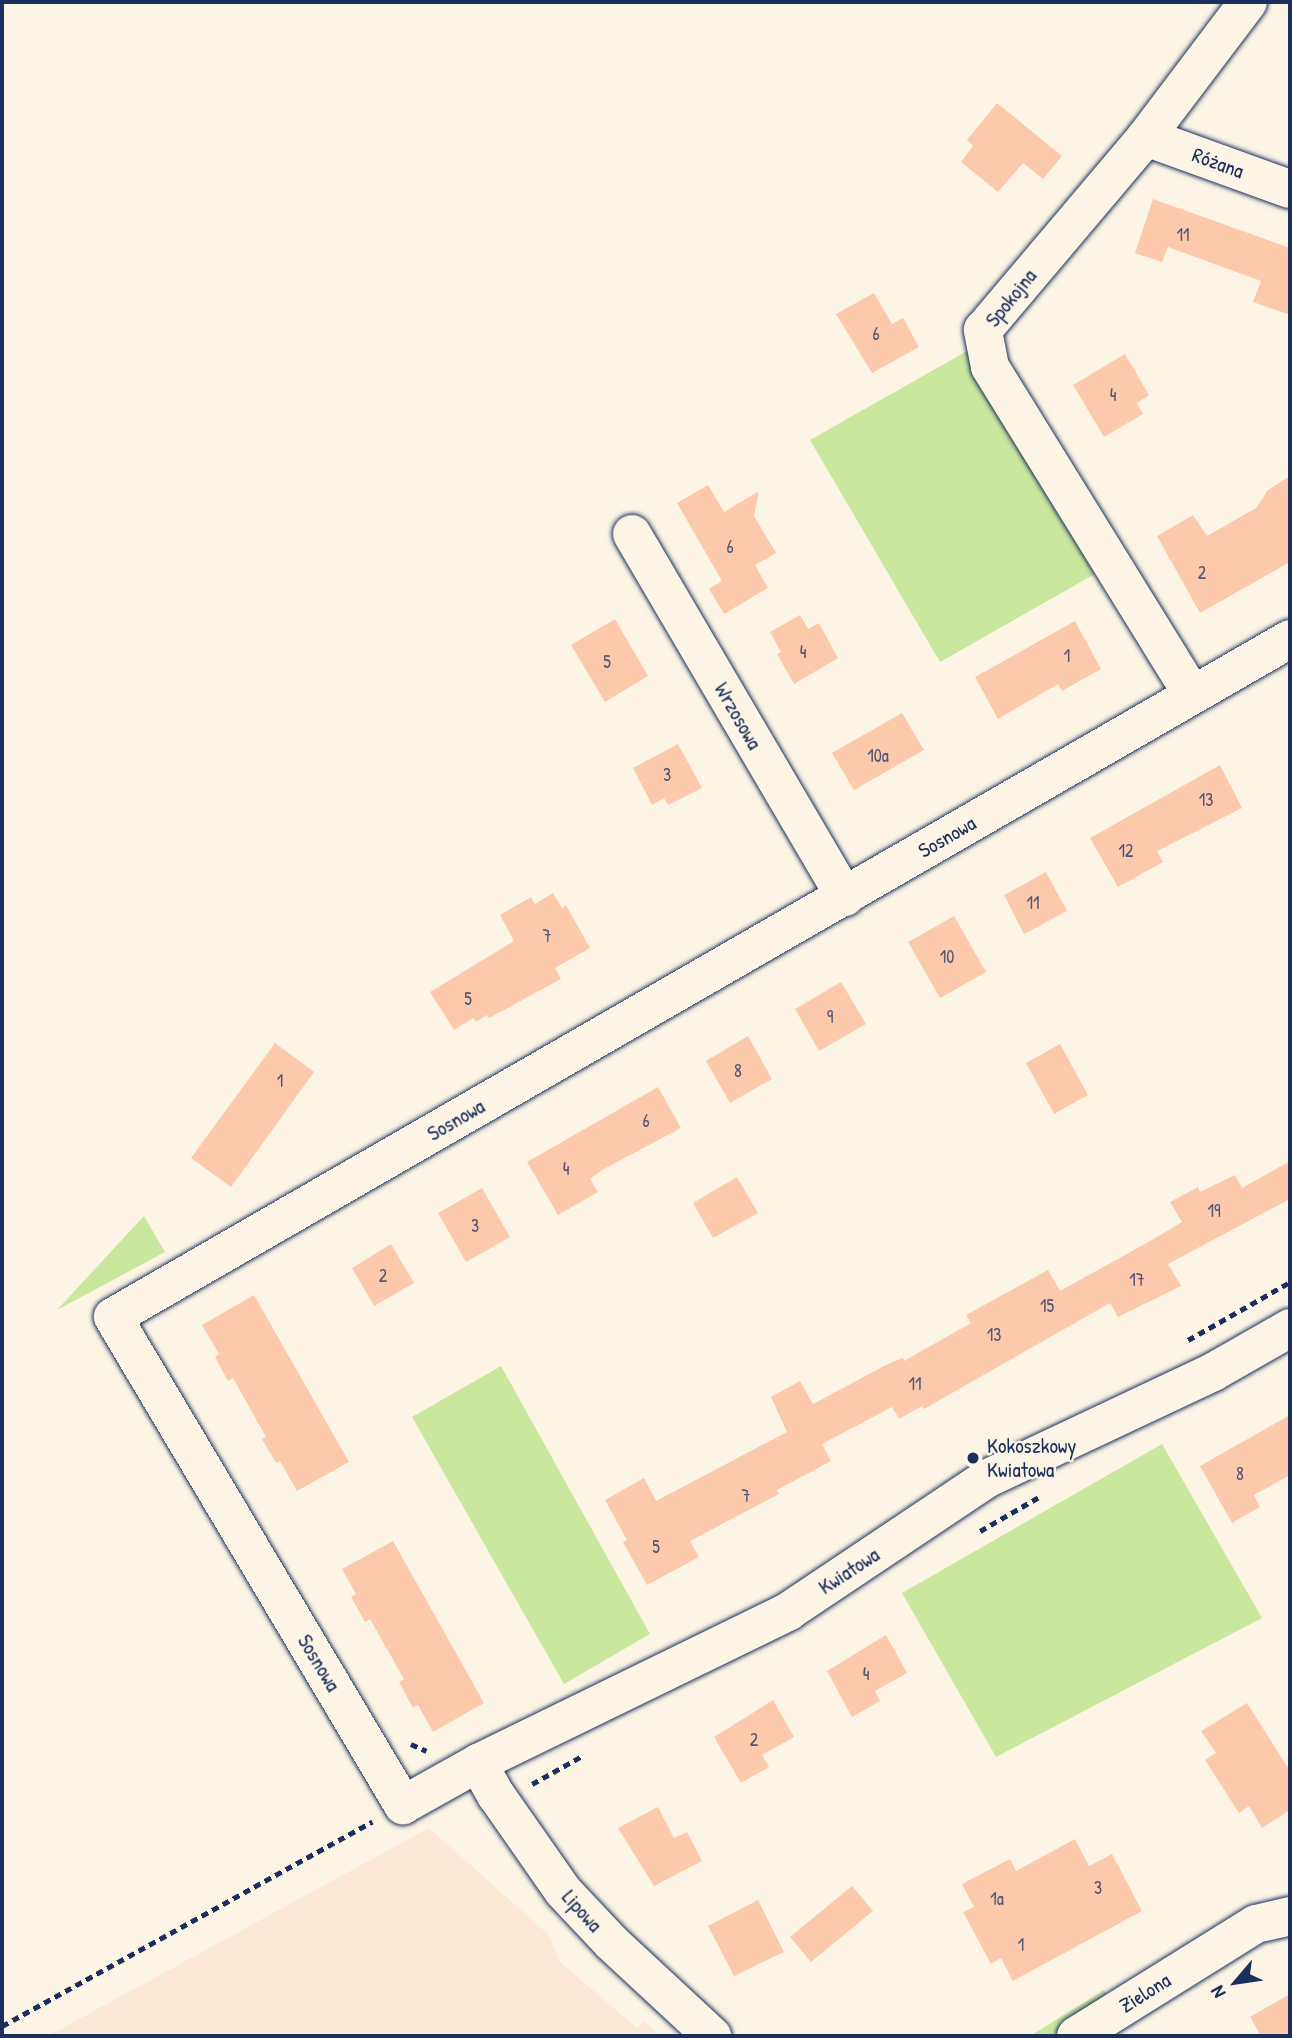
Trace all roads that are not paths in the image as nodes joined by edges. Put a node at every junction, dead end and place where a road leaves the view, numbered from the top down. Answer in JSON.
{"nodes":[{"id":1,"x":1248,"y":2,"type":"edge"},
{"id":2,"x":1146,"y":137,"type":"junction"},
{"id":3,"x":1290,"y":189,"type":"edge"},
{"id":4,"x":632,"y":534,"type":"dead end"},
{"id":5,"x":1290,"y":639,"type":"edge"},
{"id":6,"x":1192,"y":694,"type":"junction"},
{"id":7,"x":845,"y":897,"type":"junction"},
{"id":8,"x":1290,"y":1328,"type":"edge"},
{"id":9,"x":478,"y":1763,"type":"junction"},
{"id":10,"x":403,"y":1805,"type":"joint"},
{"id":11,"x":1290,"y":1916,"type":"edge"},
{"id":12,"x":712,"y":2036,"type":"edge"},
{"id":13,"x":1076,"y":2036,"type":"edge"}],
"edges":[{"from":1,"to":2,"type":"street","name":"Spokojna"},
{"from":2,"to":3,"type":"street","name":"Różana"},
{"from":2,"to":6,"type":"street","name":"Spokojna"},
{"from":4,"to":7,"type":"street","name":"Wrzosowa"},
{"from":5,"to":6,"type":"street","name":"Sosnowa"},
{"from":6,"to":7,"type":"street","name":"Sosnowa"},
{"from":7,"to":10,"type":"street","name":"Sosnowa"},
{"from":8,"to":9,"type":"street","name":"Kwiatowa"},
{"from":9,"to":10,"type":"street","name":"Kwiatowa"},
{"from":9,"to":12,"type":"street","name":"Lipowa"},
{"from":11,"to":13,"type":"street","name":"Zielona"}]}
